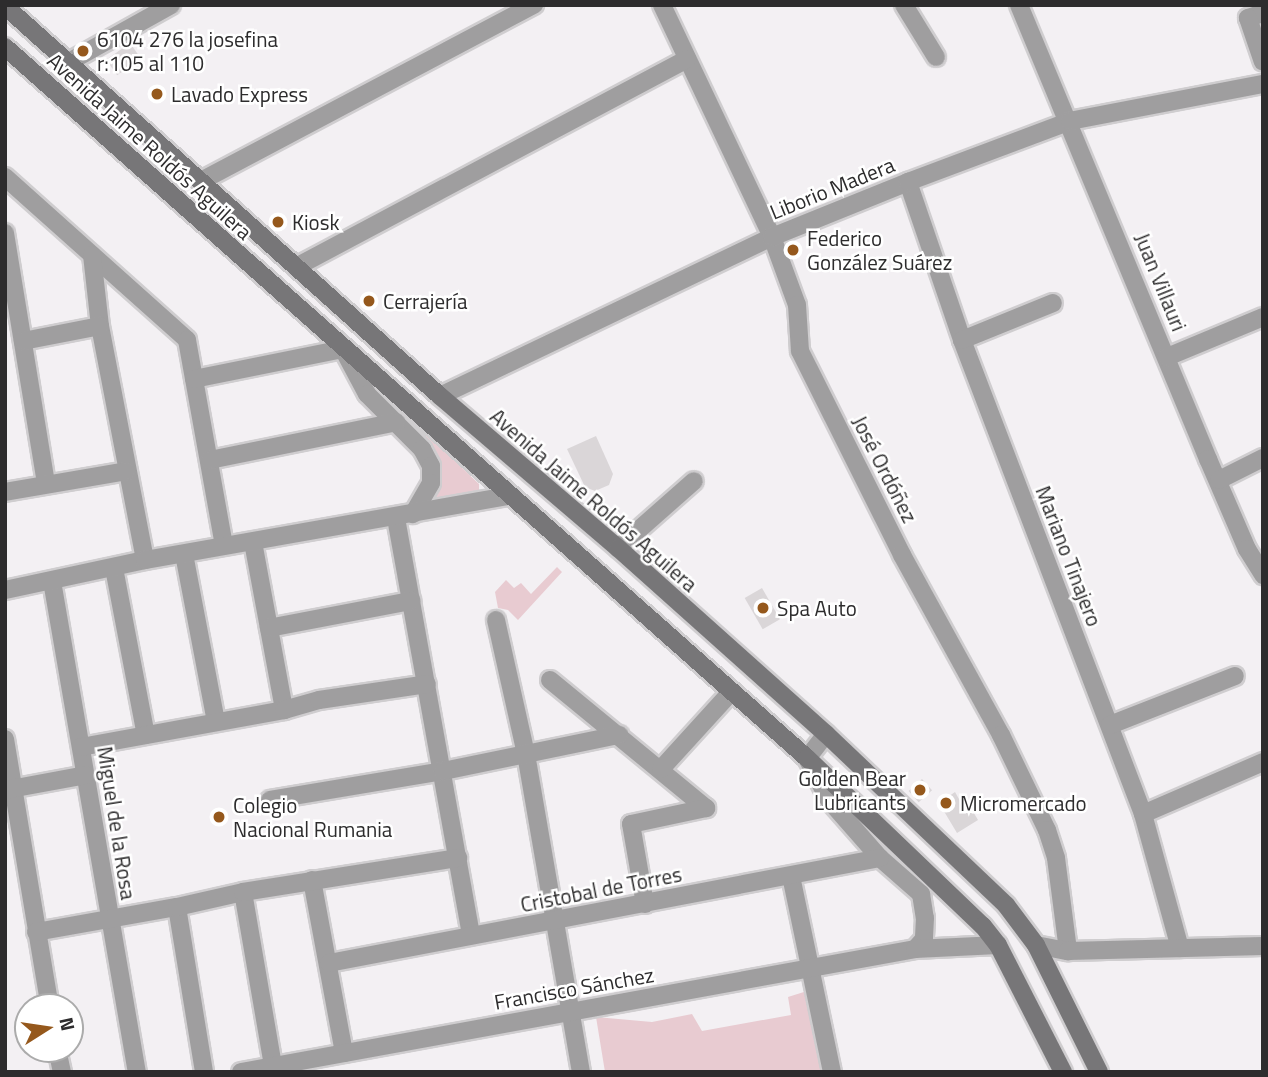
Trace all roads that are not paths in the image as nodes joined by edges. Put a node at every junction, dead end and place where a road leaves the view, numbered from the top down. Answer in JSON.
{"nodes":[{"id":1,"x":171,"y":5,"type":"edge"},
{"id":2,"x":534,"y":5,"type":"edge"},
{"id":3,"x":662,"y":5,"type":"edge"},
{"id":4,"x":904,"y":5,"type":"edge"},
{"id":5,"x":1020,"y":5,"type":"edge"},
{"id":6,"x":5,"y":6,"type":"edge"},
{"id":7,"x":1256,"y":16,"type":"edge"},
{"id":8,"x":5,"y":47,"type":"edge"},
{"id":9,"x":936,"y":57,"type":"dead end"},
{"id":10,"x":687,"y":59,"type":"junction"},
{"id":11,"x":69,"y":62,"type":"junction"},
{"id":12,"x":1263,"y":62,"type":"edge"},
{"id":13,"x":91,"y":80,"type":"junction"},
{"id":14,"x":1263,"y":83,"type":"edge"},
{"id":15,"x":69,"y":105,"type":"junction"},
{"id":16,"x":1070,"y":121,"type":"junction"},
{"id":17,"x":5,"y":177,"type":"edge"},
{"id":18,"x":201,"y":181,"type":"junction"},
{"id":19,"x":908,"y":182,"type":"junction"},
{"id":20,"x":5,"y":233,"type":"edge"},
{"id":21,"x":772,"y":237,"type":"junction"},
{"id":22,"x":92,"y":255,"type":"junction"},
{"id":23,"x":296,"y":267,"type":"junction"},
{"id":24,"x":1053,"y":303,"type":"dead end"},
{"id":25,"x":1263,"y":317,"type":"edge"},
{"id":26,"x":100,"y":326,"type":"junction"},
{"id":27,"x":962,"y":340,"type":"junction"},
{"id":28,"x":23,"y":341,"type":"junction"},
{"id":29,"x":343,"y":349,"type":"junction"},
{"id":30,"x":1167,"y":357,"type":"junction"},
{"id":31,"x":194,"y":379,"type":"junction"},
{"id":32,"x":440,"y":396,"type":"junction"},
{"id":33,"x":396,"y":422,"type":"junction"},
{"id":34,"x":1263,"y":458,"type":"edge"},
{"id":35,"x":210,"y":460,"type":"junction"},
{"id":36,"x":126,"y":471,"type":"junction"},
{"id":37,"x":1219,"y":480,"type":"junction"},
{"id":38,"x":694,"y":481,"type":"dead end"},
{"id":39,"x":46,"y":483,"type":"junction"},
{"id":40,"x":5,"y":492,"type":"edge"},
{"id":41,"x":509,"y":496,"type":"junction"},
{"id":42,"x":404,"y":516,"type":"junction"},
{"id":43,"x":253,"y":542,"type":"junction"},
{"id":44,"x":225,"y":547,"type":"junction"},
{"id":45,"x":618,"y":548,"type":"junction"},
{"id":46,"x":184,"y":554,"type":"junction"},
{"id":47,"x":145,"y":560,"type":"junction"},
{"id":48,"x":114,"y":568,"type":"junction"},
{"id":49,"x":1263,"y":575,"type":"edge"},
{"id":50,"x":52,"y":581,"type":"junction"},
{"id":51,"x":5,"y":590,"type":"edge"},
{"id":52,"x":411,"y":601,"type":"junction"},
{"id":53,"x":496,"y":620,"type":"dead end"},
{"id":54,"x":270,"y":628,"type":"junction"},
{"id":55,"x":730,"y":649,"type":"junction"},
{"id":56,"x":711,"y":673,"type":"junction"},
{"id":57,"x":1235,"y":676,"type":"dead end"},
{"id":58,"x":550,"y":680,"type":"dead end"},
{"id":59,"x":427,"y":684,"type":"junction"},
{"id":60,"x":732,"y":691,"type":"junction"},
{"id":61,"x":285,"y":710,"type":"junction"},
{"id":62,"x":216,"y":722,"type":"junction"},
{"id":63,"x":1110,"y":725,"type":"junction"},
{"id":64,"x":826,"y":734,"type":"junction"},
{"id":65,"x":146,"y":735,"type":"junction"},
{"id":66,"x":618,"y":735,"type":"junction"},
{"id":67,"x":5,"y":739,"type":"edge"},
{"id":68,"x":81,"y":747,"type":"junction"},
{"id":69,"x":526,"y":754,"type":"junction"},
{"id":70,"x":807,"y":758,"type":"junction"},
{"id":71,"x":1263,"y":762,"type":"edge"},
{"id":72,"x":661,"y":769,"type":"junction"},
{"id":73,"x":443,"y":771,"type":"junction"},
{"id":74,"x":86,"y":775,"type":"junction"},
{"id":75,"x":10,"y":789,"type":"edge"},
{"id":76,"x":270,"y":800,"type":"dead end"},
{"id":77,"x":1143,"y":814,"type":"junction"},
{"id":78,"x":458,"y":858,"type":"junction"},
{"id":79,"x":880,"y":858,"type":"junction"},
{"id":80,"x":791,"y":876,"type":"junction"},
{"id":81,"x":312,"y":880,"type":"junction"},
{"id":82,"x":243,"y":892,"type":"junction"},
{"id":83,"x":645,"y":904,"type":"junction"},
{"id":84,"x":177,"y":907,"type":"junction"},
{"id":85,"x":110,"y":919,"type":"junction"},
{"id":86,"x":555,"y":922,"type":"junction"},
{"id":87,"x":36,"y":932,"type":"junction"},
{"id":88,"x":471,"y":935,"type":"junction"},
{"id":89,"x":1036,"y":944,"type":"junction"},
{"id":90,"x":998,"y":945,"type":"junction"},
{"id":91,"x":1263,"y":946,"type":"edge"},
{"id":92,"x":1180,"y":948,"type":"junction"},
{"id":93,"x":915,"y":949,"type":"junction"},
{"id":94,"x":1068,"y":951,"type":"junction"},
{"id":95,"x":329,"y":963,"type":"junction"},
{"id":96,"x":812,"y":968,"type":"junction"},
{"id":97,"x":47,"y":993,"type":"edge"},
{"id":98,"x":571,"y":1012,"type":"junction"},
{"id":99,"x":344,"y":1053,"type":"junction"},
{"id":100,"x":273,"y":1066,"type":"junction"},
{"id":101,"x":137,"y":1072,"type":"edge"},
{"id":102,"x":204,"y":1072,"type":"edge"},
{"id":103,"x":241,"y":1072,"type":"edge"},
{"id":104,"x":581,"y":1072,"type":"edge"},
{"id":105,"x":832,"y":1072,"type":"edge"},
{"id":106,"x":1063,"y":1072,"type":"edge"},
{"id":107,"x":1099,"y":1072,"type":"edge"}],
"edges":[{"from":1,"to":11,"type":"street"},
{"from":2,"to":18,"type":"street"},
{"from":3,"to":10,"type":"street","name":"José Ordóñez"},
{"from":4,"to":9,"type":"street"},
{"from":5,"to":16,"type":"street","name":"Juan Villauri"},
{"from":6,"to":11,"type":"street","name":"Avenida Jaime Roldós Aguilera"},
{"from":7,"to":12,"type":"street"},
{"from":8,"to":15,"type":"street","name":"Avenida Jaime Roldós Aguilera"},
{"from":10,"to":21,"type":"street","name":"José Ordóñez"},
{"from":10,"to":23,"type":"street"},
{"from":11,"to":13,"type":"street","name":"Avenida Jaime Roldós Aguilera"},
{"from":13,"to":15,"type":"street"},
{"from":13,"to":18,"type":"street","name":"Avenida Jaime Roldós Aguilera"},
{"from":14,"to":16,"type":"street","name":"Liborio Madera"},
{"from":15,"to":29,"type":"street","name":"Avenida Jaime Roldós Aguilera"},
{"from":16,"to":19,"type":"street","name":"Liborio Madera"},
{"from":16,"to":30,"type":"street","name":"Juan Villauri"},
{"from":17,"to":22,"type":"street"},
{"from":18,"to":23,"type":"street","name":"Avenida Jaime Roldós Aguilera"},
{"from":19,"to":21,"type":"street","name":"Liborio Madera"},
{"from":19,"to":27,"type":"street","name":"Mariano Tinajero"},
{"from":20,"to":28,"type":"street"},
{"from":21,"to":32,"type":"street","name":"Liborio Madera"},
{"from":21,"to":94,"type":"street","name":"José Ordóñez"},
{"from":22,"to":26,"type":"street"},
{"from":22,"to":31,"type":"street"},
{"from":23,"to":32,"type":"street","name":"Avenida Jaime Roldós Aguilera"},
{"from":24,"to":27,"type":"street"},
{"from":25,"to":30,"type":"street"},
{"from":26,"to":28,"type":"street"},
{"from":26,"to":36,"type":"street"},
{"from":27,"to":63,"type":"street","name":"Mariano Tinajero"},
{"from":28,"to":39,"type":"street"},
{"from":29,"to":31,"type":"street"},
{"from":29,"to":33,"type":"street"},
{"from":29,"to":41,"type":"street","name":"Avenida Jaime Roldós Aguilera"},
{"from":30,"to":37,"type":"street","name":"Juan Villauri"},
{"from":31,"to":35,"type":"street"},
{"from":32,"to":45,"type":"street","name":"Avenida Jaime Roldós Aguilera"},
{"from":33,"to":35,"type":"street"},
{"from":33,"to":42,"type":"street"},
{"from":34,"to":37,"type":"street"},
{"from":35,"to":44,"type":"street"},
{"from":36,"to":39,"type":"street"},
{"from":36,"to":47,"type":"street"},
{"from":37,"to":49,"type":"street","name":"Juan Villauri"},
{"from":38,"to":45,"type":"street"},
{"from":39,"to":40,"type":"street"},
{"from":41,"to":42,"type":"street"},
{"from":41,"to":56,"type":"street","name":"Avenida Jaime Roldós Aguilera"},
{"from":42,"to":43,"type":"street"},
{"from":42,"to":52,"type":"street"},
{"from":43,"to":44,"type":"street"},
{"from":43,"to":54,"type":"street"},
{"from":44,"to":46,"type":"street"},
{"from":45,"to":55,"type":"street","name":"Avenida Jaime Roldós Aguilera"},
{"from":46,"to":47,"type":"street"},
{"from":46,"to":62,"type":"street"},
{"from":47,"to":48,"type":"street"},
{"from":48,"to":50,"type":"street"},
{"from":48,"to":65,"type":"street"},
{"from":50,"to":51,"type":"street"},
{"from":50,"to":68,"type":"street","name":"Miguel de la Rosa"},
{"from":52,"to":54,"type":"street"},
{"from":52,"to":59,"type":"street"},
{"from":53,"to":69,"type":"street"},
{"from":54,"to":61,"type":"street"},
{"from":55,"to":56,"type":"street"},
{"from":55,"to":64,"type":"street","name":"Avenida Jaime Roldós Aguilera"},
{"from":56,"to":60,"type":"street","name":"Avenida Jaime Roldós Aguilera"},
{"from":57,"to":63,"type":"street"},
{"from":58,"to":66,"type":"street"},
{"from":59,"to":61,"type":"street"},
{"from":59,"to":73,"type":"street"},
{"from":60,"to":70,"type":"street","name":"Avenida Jaime Roldós Aguilera"},
{"from":60,"to":72,"type":"street"},
{"from":61,"to":62,"type":"street"},
{"from":62,"to":65,"type":"street"},
{"from":63,"to":77,"type":"street","name":"Mariano Tinajero"},
{"from":64,"to":70,"type":"street"},
{"from":64,"to":89,"type":"street","name":"Avenida Jaime Roldós Aguilera"},
{"from":65,"to":68,"type":"street"},
{"from":66,"to":69,"type":"street"},
{"from":66,"to":72,"type":"street"},
{"from":67,"to":75,"type":"street"},
{"from":68,"to":74,"type":"street","name":"Miguel de la Rosa"},
{"from":69,"to":73,"type":"street"},
{"from":69,"to":86,"type":"street"},
{"from":70,"to":79,"type":"street"},
{"from":70,"to":90,"type":"street","name":"Avenida Jaime Roldós Aguilera"},
{"from":71,"to":77,"type":"street"},
{"from":72,"to":83,"type":"street"},
{"from":73,"to":76,"type":"street"},
{"from":73,"to":78,"type":"street"},
{"from":74,"to":75,"type":"street"},
{"from":74,"to":85,"type":"street","name":"Miguel de la Rosa"},
{"from":75,"to":87,"type":"street"},
{"from":77,"to":92,"type":"street","name":"Mariano Tinajero"},
{"from":78,"to":81,"type":"street"},
{"from":78,"to":88,"type":"street"},
{"from":79,"to":80,"type":"street","name":"Cristobal de Torres"},
{"from":79,"to":93,"type":"street"},
{"from":80,"to":83,"type":"street","name":"Cristobal de Torres"},
{"from":80,"to":96,"type":"street"},
{"from":81,"to":82,"type":"street"},
{"from":81,"to":95,"type":"street"},
{"from":82,"to":84,"type":"street"},
{"from":82,"to":100,"type":"street"},
{"from":83,"to":86,"type":"street","name":"Cristobal de Torres"},
{"from":84,"to":85,"type":"street"},
{"from":84,"to":102,"type":"street"},
{"from":85,"to":87,"type":"street"},
{"from":85,"to":101,"type":"street","name":"Miguel de la Rosa"},
{"from":86,"to":88,"type":"street","name":"Cristobal de Torres"},
{"from":86,"to":98,"type":"street"},
{"from":87,"to":97,"type":"street"},
{"from":88,"to":95,"type":"street","name":"Cristobal de Torres"},
{"from":89,"to":94,"type":"street"},
{"from":89,"to":107,"type":"street","name":"Avenida Jaime Roldós Aguilera"},
{"from":90,"to":93,"type":"street","name":"Francisco Sánchez"},
{"from":90,"to":106,"type":"street","name":"Avenida Jaime Roldós Aguilera"},
{"from":91,"to":92,"type":"street"},
{"from":92,"to":94,"type":"street"},
{"from":93,"to":96,"type":"street","name":"Francisco Sánchez"},
{"from":95,"to":99,"type":"street"},
{"from":96,"to":98,"type":"street","name":"Francisco Sánchez"},
{"from":96,"to":105,"type":"street"},
{"from":98,"to":99,"type":"street","name":"Francisco Sánchez"},
{"from":98,"to":104,"type":"street"},
{"from":99,"to":100,"type":"street","name":"Francisco Sánchez"},
{"from":100,"to":103,"type":"street","name":"Francisco Sánchez"}]}
